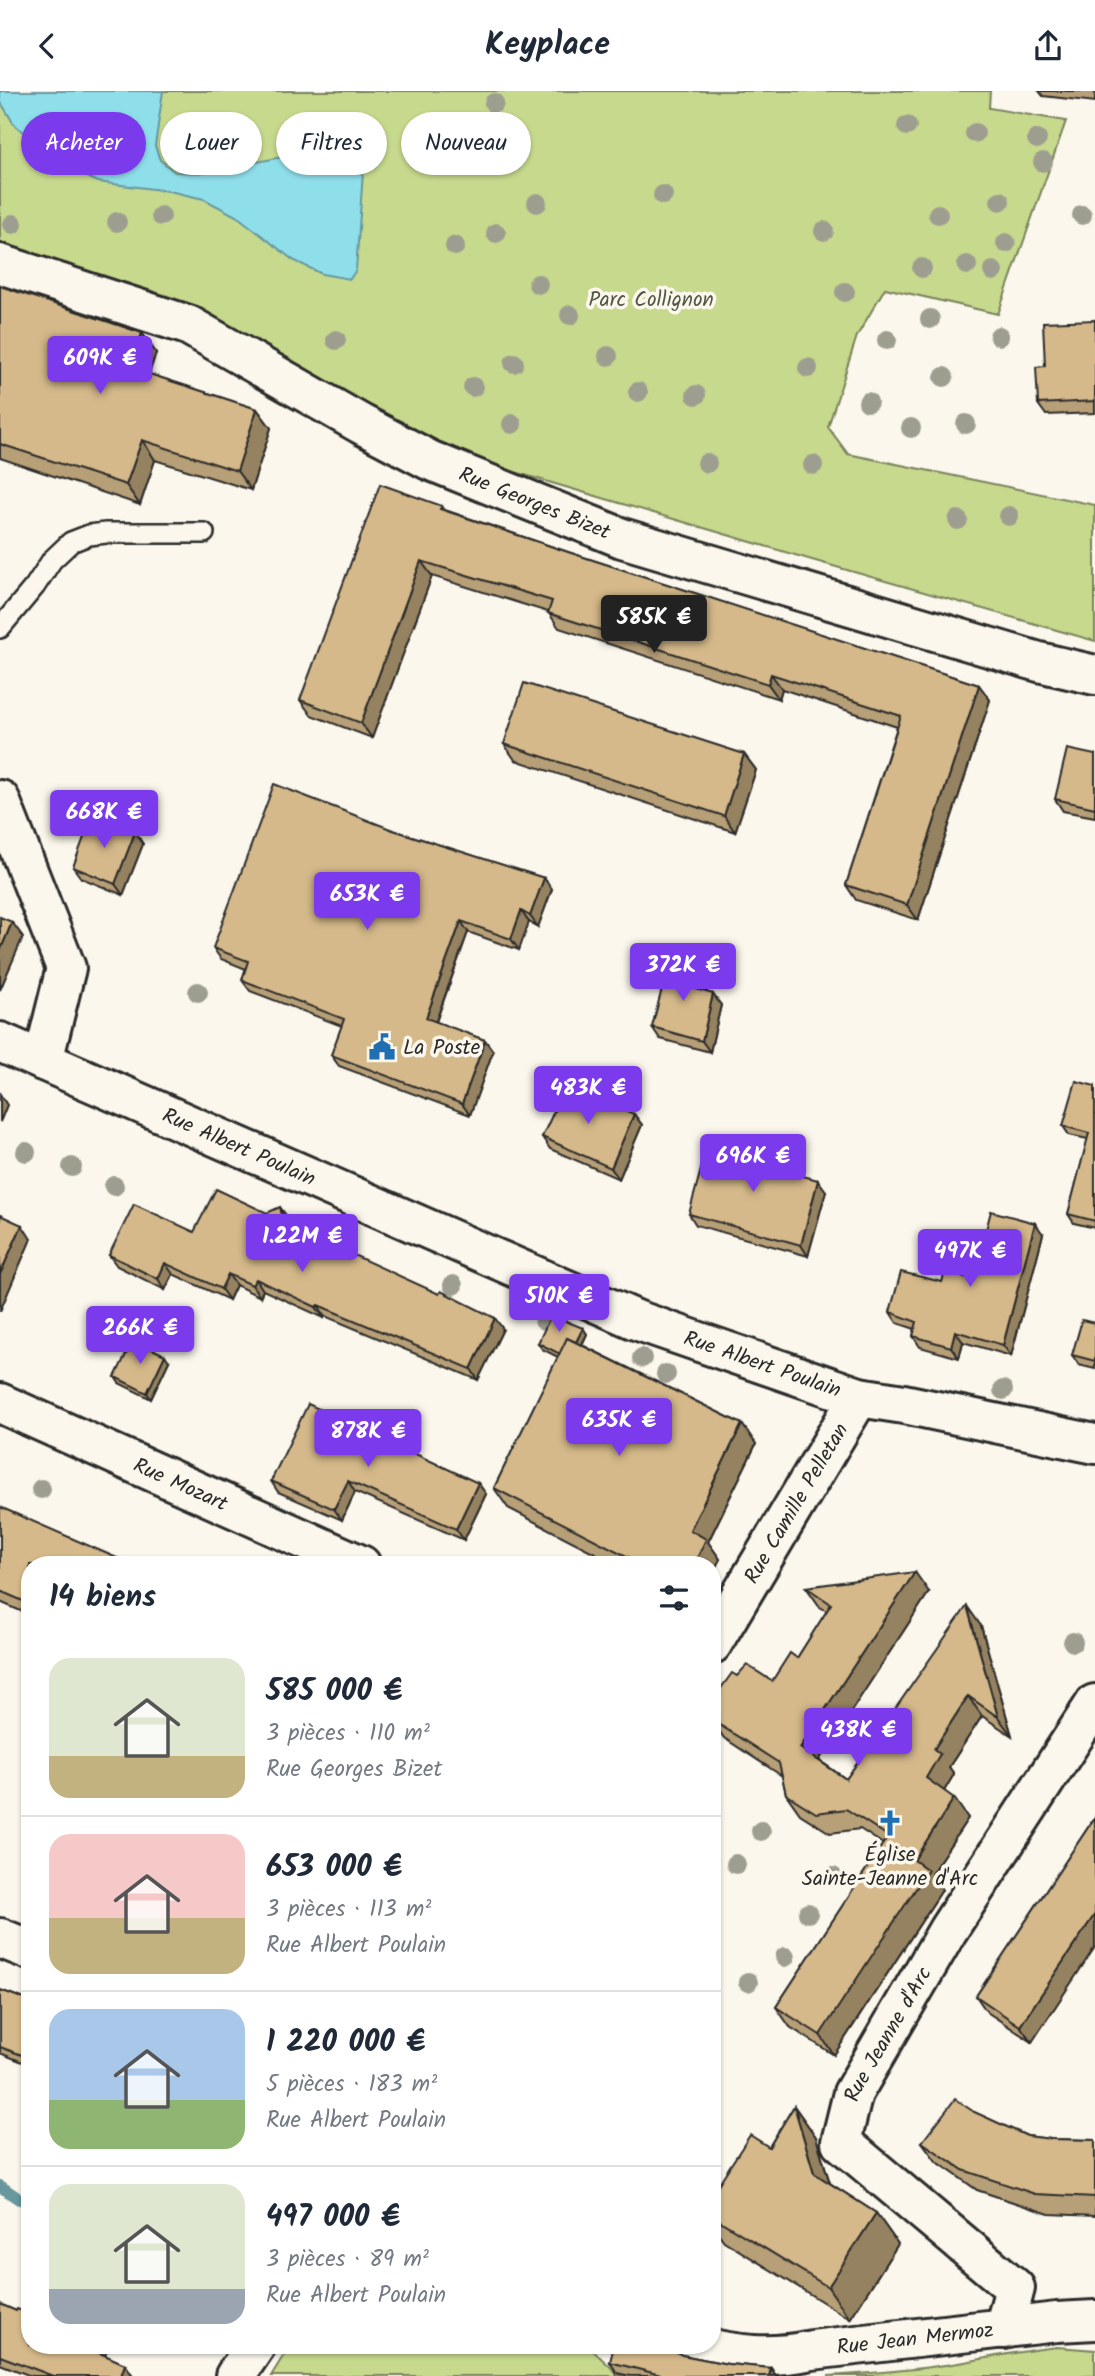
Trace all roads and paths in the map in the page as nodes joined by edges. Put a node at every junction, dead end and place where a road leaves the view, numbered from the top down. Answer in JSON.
{"nodes":[{"id":1,"x":0,"y":264,"type":"edge"},
{"id":2,"x":204,"y":533,"type":"dead end"},
{"id":3,"x":0,"y":628,"type":"edge"},
{"id":4,"x":1095,"y":675,"type":"edge"},
{"id":5,"x":0,"y":800,"type":"edge"},
{"id":6,"x":0,"y":1042,"type":"edge"},
{"id":7,"x":43,"y":1061,"type":"junction"},
{"id":8,"x":859,"y":1397,"type":"junction"},
{"id":9,"x":0,"y":1403,"type":"edge"},
{"id":10,"x":1095,"y":1444,"type":"edge"},
{"id":11,"x":341,"y":1556,"type":"edge"},
{"id":12,"x":721,"y":1629,"type":"edge"},
{"id":13,"x":1095,"y":1704,"type":"edge"},
{"id":14,"x":0,"y":1938,"type":"edge"},
{"id":15,"x":21,"y":1946,"type":"edge"},
{"id":16,"x":1095,"y":2320,"type":"edge"},
{"id":17,"x":1004,"y":2329,"type":"junction"},
{"id":18,"x":721,"y":2352,"type":"edge"},
{"id":19,"x":250,"y":2354,"type":"edge"},
{"id":20,"x":235,"y":2376,"type":"edge"}],
"edges":[{"from":1,"to":4,"type":"street","name":"Rue Georges Bizet"},
{"from":2,"to":3,"type":"lane"},
{"from":5,"to":7,"type":"street"},
{"from":6,"to":7,"type":"street","name":"Rue Albert Poulain"},
{"from":7,"to":8,"type":"street","name":"Rue Albert Poulain"},
{"from":8,"to":10,"type":"street","name":"Rue Albert Poulain"},
{"from":8,"to":12,"type":"street","name":"Rue Camille Pelletan"},
{"from":9,"to":11,"type":"street","name":"Rue Mozart"},
{"from":13,"to":17,"type":"street","name":"Rue Jeanne d'Arc"},
{"from":14,"to":15,"type":"street"},
{"from":16,"to":17,"type":"street","name":"Rue Jean Mermoz"},
{"from":17,"to":18,"type":"street","name":"Rue Jean Mermoz"},
{"from":19,"to":20,"type":"street"}]}
